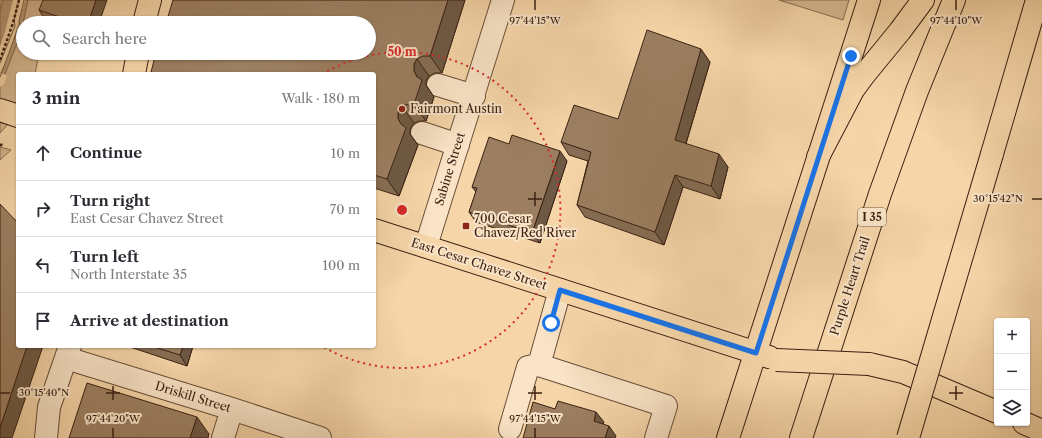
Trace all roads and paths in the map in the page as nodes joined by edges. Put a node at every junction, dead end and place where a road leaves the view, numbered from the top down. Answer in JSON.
{"nodes":[{"id":1,"x":19,"y":0,"type":"edge"},
{"id":2,"x":150,"y":0,"type":"edge"},
{"id":3,"x":503,"y":0,"type":"edge"},
{"id":4,"x":869,"y":0,"type":"edge"},
{"id":5,"x":922,"y":0,"type":"edge"},
{"id":6,"x":954,"y":0,"type":"edge"},
{"id":7,"x":1037,"y":0,"type":"edge"},
{"id":8,"x":146,"y":16,"type":"edge"},
{"id":9,"x":0,"y":60,"type":"edge"},
{"id":10,"x":137,"y":60,"type":"edge"},
{"id":11,"x":134,"y":72,"type":"edge"},
{"id":12,"x":438,"y":85,"type":"dead end"},
{"id":13,"x":474,"y":96,"type":"junction"},
{"id":14,"x":0,"y":110,"type":"edge"},
{"id":15,"x":16,"y":115,"type":"edge"},
{"id":16,"x":422,"y":133,"type":"dead end"},
{"id":17,"x":3,"y":143,"type":"dead end"},
{"id":18,"x":458,"y":145,"type":"junction"},
{"id":19,"x":0,"y":146,"type":"edge"},
{"id":20,"x":818,"y":157,"type":"junction"},
{"id":21,"x":376,"y":231,"type":"edge"},
{"id":22,"x":426,"y":246,"type":"junction"},
{"id":23,"x":560,"y":290,"type":"junction"},
{"id":24,"x":68,"y":352,"type":"edge"},
{"id":25,"x":756,"y":353,"type":"junction"},
{"id":26,"x":539,"y":364,"type":"junction"},
{"id":27,"x":232,"y":409,"type":"junction"},
{"id":28,"x":994,"y":411,"type":"edge"},
{"id":29,"x":1030,"y":426,"type":"edge"},
{"id":30,"x":510,"y":429,"type":"dead end"},
{"id":31,"x":1042,"y":431,"type":"edge"},
{"id":32,"x":46,"y":438,"type":"edge"},
{"id":33,"x":223,"y":438,"type":"edge"},
{"id":34,"x":320,"y":438,"type":"edge"},
{"id":35,"x":656,"y":438,"type":"edge"},
{"id":36,"x":728,"y":438,"type":"edge"},
{"id":37,"x":801,"y":438,"type":"edge"},
{"id":38,"x":908,"y":438,"type":"edge"}],
"edges":[{"from":1,"to":9,"type":"path"},
{"from":2,"to":8,"type":"main road"},
{"from":3,"to":13,"type":"street","name":"Sabine Street"},
{"from":4,"to":20,"type":"main road"},
{"from":5,"to":20,"type":"main road"},
{"from":6,"to":37,"type":"main road","name":"Purple Heart Trail","number":"I 35"},
{"from":7,"to":38,"type":"main road","bridge":true},
{"from":10,"to":11,"type":"main road"},
{"from":12,"to":13,"type":"street"},
{"from":13,"to":18,"type":"street","name":"Sabine Street"},
{"from":14,"to":15,"type":"main road"},
{"from":16,"to":18,"type":"street"},
{"from":17,"to":19,"type":"path"},
{"from":18,"to":22,"type":"street","name":"Sabine Street"},
{"from":20,"to":25,"type":"main road"},
{"from":21,"to":22,"type":"main road","name":"East Cesar Chavez Street"},
{"from":22,"to":23,"type":"main road","name":"East Cesar Chavez Street"},
{"from":23,"to":25,"type":"main road","name":"East Cesar Chavez Street"},
{"from":23,"to":26,"type":"street"},
{"from":24,"to":27,"type":"street","name":"Driskill Street"},
{"from":24,"to":32,"type":"street"},
{"from":25,"to":28,"type":"main road","name":"East Cesar Chavez Street","bridge":true},
{"from":25,"to":36,"type":"main road"},
{"from":26,"to":30,"type":"street"},
{"from":26,"to":35,"type":"street"},
{"from":27,"to":33,"type":"street"},
{"from":27,"to":34,"type":"street","name":"Driskill Street"},
{"from":29,"to":31,"type":"main road"}]}
